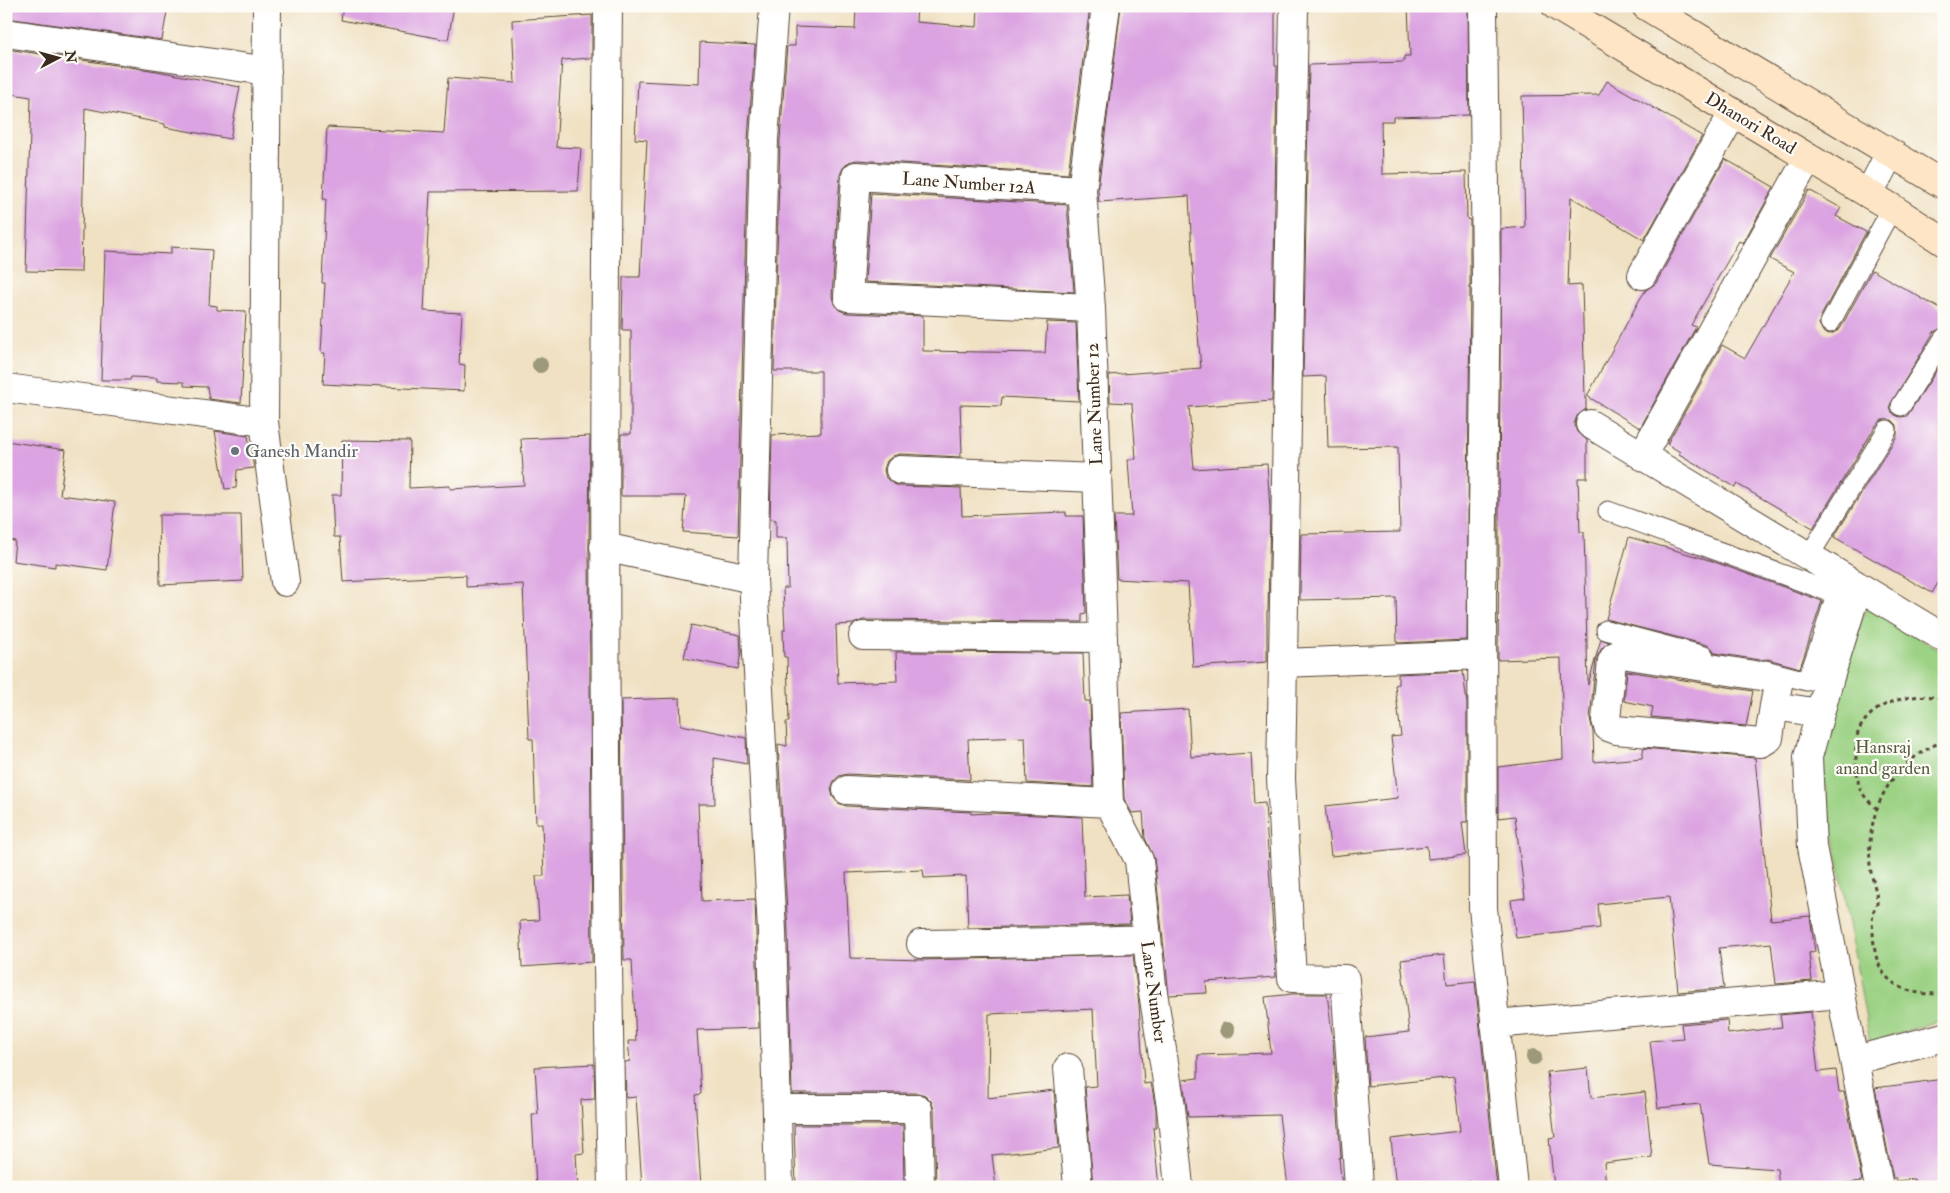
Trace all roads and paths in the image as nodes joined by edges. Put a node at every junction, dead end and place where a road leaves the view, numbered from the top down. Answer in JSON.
{"nodes":[{"id":1,"x":267,"y":6,"type":"edge"},
{"id":2,"x":608,"y":6,"type":"edge"},
{"id":3,"x":774,"y":6,"type":"edge"},
{"id":4,"x":1106,"y":6,"type":"edge"},
{"id":5,"x":1294,"y":6,"type":"edge"},
{"id":6,"x":1484,"y":6,"type":"edge"},
{"id":7,"x":1556,"y":6,"type":"edge"},
{"id":8,"x":1646,"y":6,"type":"edge"},
{"id":9,"x":6,"y":33,"type":"edge"},
{"id":10,"x":267,"y":71,"type":"junction"},
{"id":11,"x":1733,"y":113,"type":"junction"},
{"id":12,"x":1890,"y":153,"type":"junction"},
{"id":13,"x":1808,"y":158,"type":"junction"},
{"id":14,"x":1944,"y":185,"type":"edge"},
{"id":15,"x":1082,"y":190,"type":"junction"},
{"id":16,"x":1880,"y":201,"type":"junction"},
{"id":17,"x":1944,"y":242,"type":"edge"},
{"id":18,"x":1642,"y":275,"type":"dead end"},
{"id":19,"x":1090,"y":308,"type":"junction"},
{"id":20,"x":1830,"y":322,"type":"dead end"},
{"id":21,"x":1944,"y":338,"type":"edge"},
{"id":22,"x":6,"y":388,"type":"edge"},
{"id":23,"x":1901,"y":406,"type":"dead end"},
{"id":24,"x":264,"y":422,"type":"junction"},
{"id":25,"x":1590,"y":424,"type":"dead end"},
{"id":26,"x":1886,"y":430,"type":"dead end"},
{"id":27,"x":1642,"y":456,"type":"junction"},
{"id":28,"x":900,"y":470,"type":"dead end"},
{"id":29,"x":1097,"y":478,"type":"junction"},
{"id":30,"x":1608,"y":511,"type":"dead end"},
{"id":31,"x":604,"y":547,"type":"junction"},
{"id":32,"x":1809,"y":556,"type":"junction"},
{"id":33,"x":754,"y":580,"type":"junction"},
{"id":34,"x":285,"y":582,"type":"dead end"},
{"id":35,"x":1858,"y":586,"type":"junction"},
{"id":36,"x":1606,"y":630,"type":"dead end"},
{"id":37,"x":863,"y":636,"type":"dead end"},
{"id":38,"x":1103,"y":638,"type":"junction"},
{"id":39,"x":1944,"y":638,"type":"edge"},
{"id":40,"x":1831,"y":641,"type":"junction"},
{"id":41,"x":1482,"y":655,"type":"junction"},
{"id":42,"x":1283,"y":663,"type":"junction"},
{"id":43,"x":1944,"y":700,"type":"edge"},
{"id":44,"x":1774,"y":706,"type":"junction"},
{"id":45,"x":1820,"y":713,"type":"junction"},
{"id":46,"x":1944,"y":741,"type":"edge"},
{"id":47,"x":847,"y":790,"type":"dead end"},
{"id":48,"x":1109,"y":803,"type":"junction"},
{"id":49,"x":1877,"y":809,"type":"junction"},
{"id":50,"x":1147,"y":939,"type":"junction"},
{"id":51,"x":921,"y":944,"type":"dead end"},
{"id":52,"x":1944,"y":992,"type":"edge"},
{"id":53,"x":1841,"y":994,"type":"junction"},
{"id":54,"x":1495,"y":1024,"type":"junction"},
{"id":55,"x":1944,"y":1037,"type":"edge"},
{"id":56,"x":1854,"y":1060,"type":"junction"},
{"id":57,"x":1068,"y":1068,"type":"dead end"},
{"id":58,"x":777,"y":1109,"type":"junction"},
{"id":59,"x":1879,"y":1186,"type":"edge"},
{"id":60,"x":612,"y":1187,"type":"edge"},
{"id":61,"x":779,"y":1187,"type":"edge"},
{"id":62,"x":920,"y":1187,"type":"edge"},
{"id":63,"x":1078,"y":1187,"type":"edge"},
{"id":64,"x":1179,"y":1187,"type":"edge"},
{"id":65,"x":1359,"y":1187,"type":"edge"},
{"id":66,"x":1513,"y":1187,"type":"edge"},
{"id":67,"x":1875,"y":1187,"type":"edge"}],
"edges":[{"from":1,"to":10,"type":"street"},
{"from":2,"to":31,"type":"street"},
{"from":3,"to":33,"type":"street"},
{"from":4,"to":15,"type":"street","name":"Lane Number 12"},
{"from":5,"to":42,"type":"street"},
{"from":6,"to":41,"type":"street"},
{"from":7,"to":11,"type":"main road","name":"Dhanori Road"},
{"from":8,"to":12,"type":"main road"},
{"from":9,"to":10,"type":"street"},
{"from":10,"to":24,"type":"street"},
{"from":11,"to":13,"type":"main road","name":"Dhanori Road"},
{"from":11,"to":18,"type":"street"},
{"from":12,"to":14,"type":"main road"},
{"from":12,"to":16,"type":"street"},
{"from":13,"to":16,"type":"main road","name":"Dhanori Road"},
{"from":13,"to":27,"type":"street"},
{"from":15,"to":19,"type":"street","name":"Lane Number 12"},
{"from":15,"to":19,"type":"street","name":"Lane Number 12A"},
{"from":16,"to":17,"type":"main road","name":"Dhanori Road"},
{"from":16,"to":20,"type":"lane"},
{"from":19,"to":29,"type":"street","name":"Lane Number 12"},
{"from":21,"to":23,"type":"lane"},
{"from":22,"to":24,"type":"street"},
{"from":24,"to":34,"type":"street"},
{"from":25,"to":27,"type":"street"},
{"from":26,"to":32,"type":"lane"},
{"from":27,"to":32,"type":"street"},
{"from":28,"to":29,"type":"street"},
{"from":29,"to":38,"type":"street","name":"Lane Number 12"},
{"from":30,"to":40,"type":"lane"},
{"from":31,"to":33,"type":"street"},
{"from":31,"to":60,"type":"street"},
{"from":32,"to":35,"type":"street"},
{"from":33,"to":58,"type":"street"},
{"from":35,"to":39,"type":"street"},
{"from":35,"to":40,"type":"street"},
{"from":36,"to":40,"type":"lane"},
{"from":37,"to":38,"type":"street"},
{"from":38,"to":48,"type":"street","name":"Lane Number 12"},
{"from":40,"to":45,"type":"street"},
{"from":41,"to":42,"type":"street"},
{"from":41,"to":54,"type":"street"},
{"from":42,"to":65,"type":"street"},
{"from":43,"to":49,"type":"path"},
{"from":44,"to":44,"type":"street"},
{"from":44,"to":45,"type":"street"},
{"from":45,"to":53,"type":"street"},
{"from":46,"to":49,"type":"path"},
{"from":47,"to":48,"type":"street"},
{"from":48,"to":50,"type":"street","name":"Lane Number"},
{"from":49,"to":52,"type":"path"},
{"from":50,"to":51,"type":"street"},
{"from":50,"to":64,"type":"street","name":"Lane Number"},
{"from":53,"to":54,"type":"street"},
{"from":53,"to":56,"type":"street"},
{"from":54,"to":66,"type":"street"},
{"from":55,"to":56,"type":"street"},
{"from":56,"to":59,"type":"street"},
{"from":57,"to":63,"type":"street"},
{"from":58,"to":61,"type":"street"},
{"from":58,"to":62,"type":"street"},
{"from":59,"to":67,"type":"street"}]}
